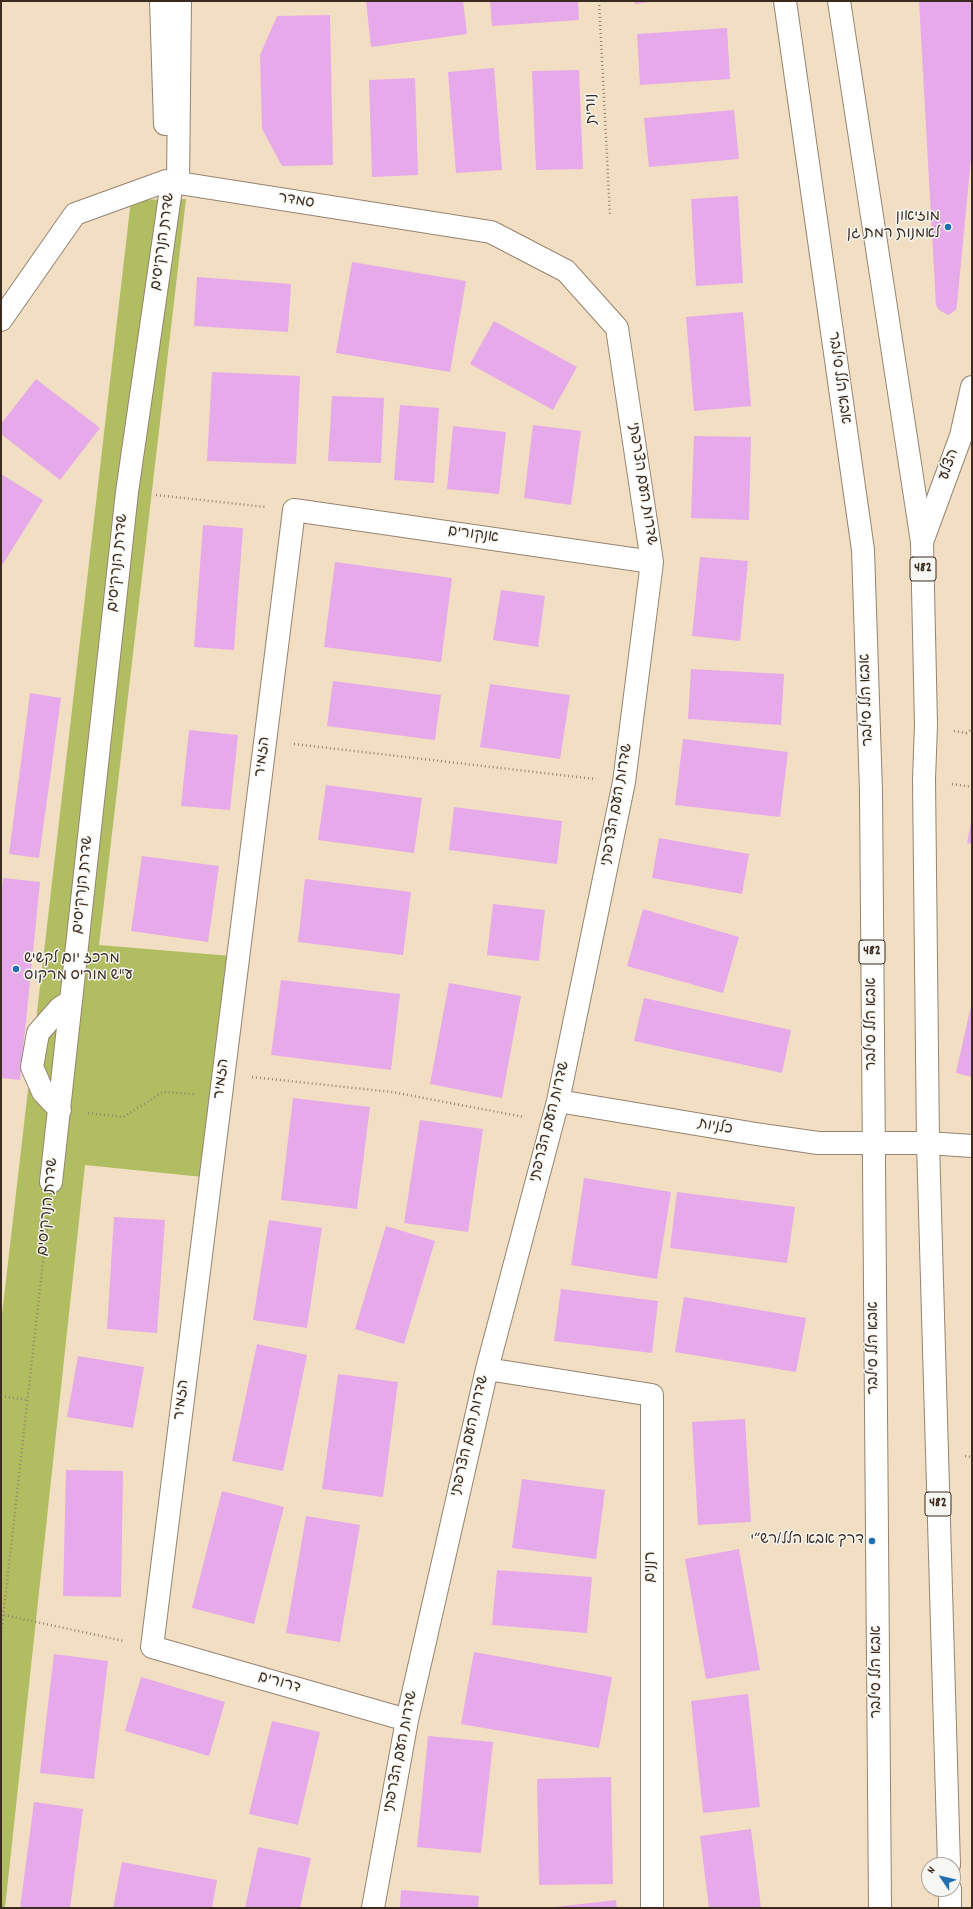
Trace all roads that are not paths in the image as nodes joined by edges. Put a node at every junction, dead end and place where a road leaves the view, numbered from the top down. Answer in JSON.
{"nodes":[{"id":1,"x":161,"y":1,"type":"edge"},
{"id":2,"x":180,"y":1,"type":"edge"},
{"id":3,"x":785,"y":1,"type":"edge"},
{"id":4,"x":839,"y":1,"type":"edge"},
{"id":5,"x":172,"y":182,"type":"junction"},
{"id":6,"x":1,"y":320,"type":"edge"},
{"id":7,"x":617,"y":328,"type":"joint"},
{"id":8,"x":972,"y":387,"type":"edge"},
{"id":9,"x":966,"y":437,"type":"edge"},
{"id":10,"x":294,"y":510,"type":"joint"},
{"id":11,"x":922,"y":542,"type":"junction"},
{"id":12,"x":652,"y":562,"type":"junction"},
{"id":13,"x":71,"y":1001,"type":"junction"},
{"id":14,"x":558,"y":1101,"type":"junction"},
{"id":15,"x":60,"y":1110,"type":"junction"},
{"id":16,"x":928,"y":1143,"type":"junction"},
{"id":17,"x":874,"y":1144,"type":"junction"},
{"id":18,"x":972,"y":1146,"type":"edge"},
{"id":19,"x":52,"y":1182,"type":"road end"},
{"id":20,"x":487,"y":1369,"type":"junction"},
{"id":21,"x":152,"y":1647,"type":"joint"},
{"id":22,"x":406,"y":1720,"type":"junction"},
{"id":23,"x":949,"y":1857,"type":"edge"},
{"id":24,"x":950,"y":1897,"type":"edge"},
{"id":25,"x":373,"y":1908,"type":"edge"},
{"id":26,"x":652,"y":1908,"type":"edge"},
{"id":27,"x":880,"y":1908,"type":"edge"},
{"id":28,"x":950,"y":1908,"type":"edge"}],
"edges":[{"from":1,"to":5,"type":"street","name":"שדרת הנרקיסים"},
{"from":2,"to":5,"type":"street","name":"שדרת הנרקיסים"},
{"from":3,"to":17,"type":"street","name":"אבא הלל סילבר","number":"482"},
{"from":4,"to":11,"type":"street","number":"482"},
{"from":5,"to":6,"type":"street","name":"סמדר"},
{"from":5,"to":7,"type":"street","name":"סמדר"},
{"from":5,"to":13,"type":"street","name":"שדרת הנרקיסים"},
{"from":7,"to":12,"type":"street","name":"שדרות העם הצרפתי"},
{"from":8,"to":9,"type":"street","name":"הצלע"},
{"from":9,"to":11,"type":"street","name":"הצלע"},
{"from":10,"to":12,"type":"street","name":"אנקורים"},
{"from":10,"to":21,"type":"street","name":"הזמיר"},
{"from":11,"to":16,"type":"street","number":"482"},
{"from":12,"to":14,"type":"street","name":"שדרות העם הצרפתי"},
{"from":13,"to":15,"type":"street","name":"שדרת הנרקיסים"},
{"from":13,"to":15,"type":"street"},
{"from":14,"to":17,"type":"street","name":"כלניות"},
{"from":14,"to":20,"type":"street","name":"שדרות העם הצרפתי"},
{"from":15,"to":19,"type":"street","name":"שדרת הנרקיסים"},
{"from":16,"to":17,"type":"street","name":"כלניות"},
{"from":16,"to":18,"type":"street","name":"כלניות"},
{"from":16,"to":23,"type":"street","number":"482"},
{"from":17,"to":27,"type":"street","name":"אבא הלל סילבר","number":"482"},
{"from":20,"to":22,"type":"street","name":"שדרות העם הצרפתי"},
{"from":20,"to":26,"type":"street","name":"רננים"},
{"from":21,"to":22,"type":"street","name":"דרורים"},
{"from":22,"to":25,"type":"street","name":"שדרות העם הצרפתי"},
{"from":24,"to":28,"type":"street"}]}
